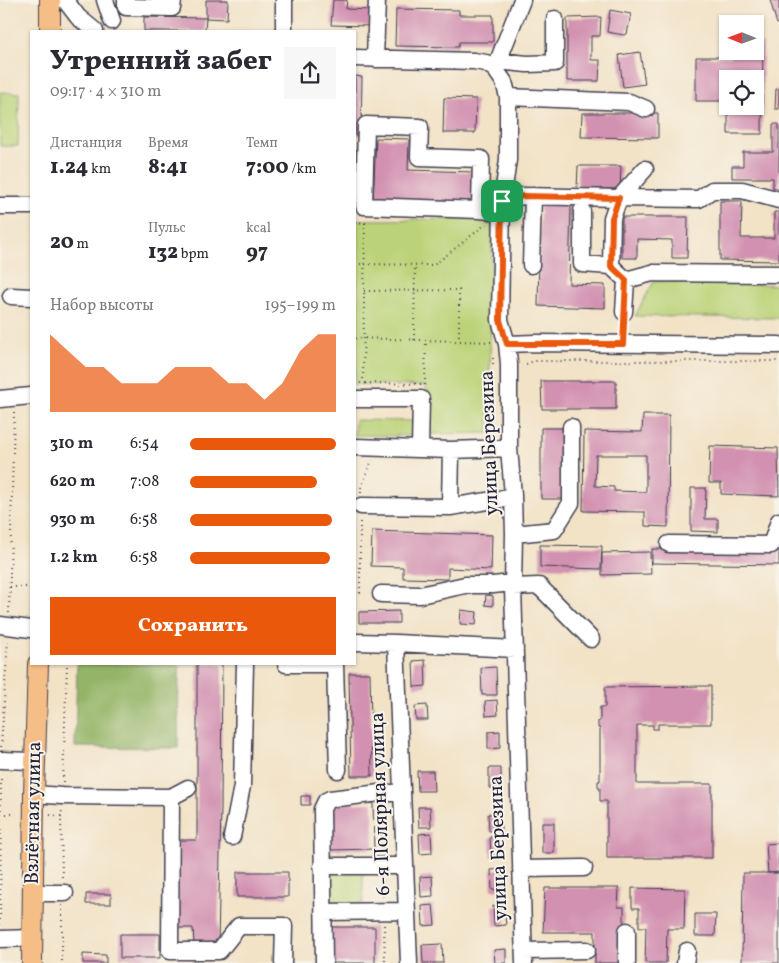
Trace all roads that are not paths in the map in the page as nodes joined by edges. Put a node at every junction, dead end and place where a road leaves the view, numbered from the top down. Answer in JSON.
{"nodes":[{"id":1,"x":50,"y":0,"type":"edge"},
{"id":2,"x":65,"y":0,"type":"edge"},
{"id":3,"x":105,"y":0,"type":"edge"},
{"id":4,"x":126,"y":0,"type":"edge"},
{"id":5,"x":172,"y":0,"type":"edge"},
{"id":6,"x":284,"y":0,"type":"edge"},
{"id":7,"x":377,"y":0,"type":"edge"},
{"id":8,"x":522,"y":0,"type":"edge"},
{"id":9,"x":555,"y":19,"type":"dead end"},
{"id":10,"x":112,"y":21,"type":"dead end"},
{"id":11,"x":50,"y":30,"type":"edge"},
{"id":12,"x":94,"y":30,"type":"edge"},
{"id":13,"x":284,"y":30,"type":"edge"},
{"id":14,"x":356,"y":58,"type":"edge"},
{"id":15,"x":375,"y":59,"type":"junction"},
{"id":16,"x":496,"y":65,"type":"junction"},
{"id":17,"x":508,"y":97,"type":"junction"},
{"id":18,"x":646,"y":109,"type":"dead end"},
{"id":19,"x":481,"y":159,"type":"junction"},
{"id":20,"x":508,"y":160,"type":"junction"},
{"id":21,"x":645,"y":169,"type":"dead end"},
{"id":22,"x":533,"y":196,"type":"junction"},
{"id":23,"x":619,"y":198,"type":"junction"},
{"id":24,"x":779,"y":200,"type":"edge"},
{"id":25,"x":0,"y":206,"type":"edge"},
{"id":26,"x":30,"y":206,"type":"edge"},
{"id":27,"x":494,"y":211,"type":"junction"},
{"id":28,"x":582,"y":211,"type":"dead end"},
{"id":29,"x":531,"y":265,"type":"dead end"},
{"id":30,"x":611,"y":266,"type":"junction"},
{"id":31,"x":779,"y":274,"type":"edge"},
{"id":32,"x":626,"y":280,"type":"junction"},
{"id":33,"x":11,"y":296,"type":"dead end"},
{"id":34,"x":30,"y":297,"type":"edge"},
{"id":35,"x":624,"y":312,"type":"dead end"},
{"id":36,"x":507,"y":344,"type":"junction"},
{"id":37,"x":779,"y":345,"type":"edge"},
{"id":38,"x":30,"y":396,"type":"edge"},
{"id":39,"x":7,"y":398,"type":"edge"},
{"id":40,"x":356,"y":399,"type":"edge"},
{"id":41,"x":571,"y":427,"type":"dead end"},
{"id":42,"x":356,"y":447,"type":"edge"},
{"id":43,"x":420,"y":448,"type":"junction"},
{"id":44,"x":509,"y":448,"type":"junction"},
{"id":45,"x":451,"y":450,"type":"junction"},
{"id":46,"x":513,"y":495,"type":"junction"},
{"id":47,"x":360,"y":506,"type":"road end"},
{"id":48,"x":450,"y":507,"type":"junction"},
{"id":49,"x":779,"y":522,"type":"edge"},
{"id":50,"x":514,"y":534,"type":"junction"},
{"id":51,"x":669,"y":544,"type":"dead end"},
{"id":52,"x":512,"y":585,"type":"junction"},
{"id":53,"x":381,"y":594,"type":"dead end"},
{"id":54,"x":4,"y":625,"type":"edge"},
{"id":55,"x":30,"y":629,"type":"edge"},
{"id":56,"x":591,"y":639,"type":"dead end"},
{"id":57,"x":356,"y":642,"type":"edge"},
{"id":58,"x":396,"y":643,"type":"junction"},
{"id":59,"x":515,"y":649,"type":"junction"},
{"id":60,"x":38,"y":665,"type":"edge"},
{"id":61,"x":245,"y":665,"type":"edge"},
{"id":62,"x":335,"y":665,"type":"edge"},
{"id":63,"x":0,"y":760,"type":"edge"},
{"id":64,"x":34,"y":760,"type":"junction"},
{"id":65,"x":338,"y":770,"type":"dead end"},
{"id":66,"x":188,"y":788,"type":"dead end"},
{"id":67,"x":402,"y":793,"type":"junction"},
{"id":68,"x":34,"y":794,"type":"junction"},
{"id":69,"x":171,"y":796,"type":"junction"},
{"id":70,"x":232,"y":837,"type":"dead end"},
{"id":71,"x":322,"y":866,"type":"junction"},
{"id":72,"x":405,"y":866,"type":"junction"},
{"id":73,"x":584,"y":868,"type":"dead end"},
{"id":74,"x":521,"y":869,"type":"junction"},
{"id":75,"x":33,"y":893,"type":"junction"},
{"id":76,"x":65,"y":893,"type":"dead end"},
{"id":77,"x":407,"y":911,"type":"junction"},
{"id":78,"x":323,"y":912,"type":"junction"},
{"id":79,"x":627,"y":932,"type":"dead end"},
{"id":80,"x":0,"y":938,"type":"edge"},
{"id":81,"x":33,"y":938,"type":"junction"},
{"id":82,"x":587,"y":950,"type":"dead end"},
{"id":83,"x":326,"y":954,"type":"edge"},
{"id":84,"x":170,"y":957,"type":"edge"},
{"id":85,"x":524,"y":957,"type":"edge"},
{"id":86,"x":33,"y":963,"type":"edge"},
{"id":87,"x":283,"y":963,"type":"edge"},
{"id":88,"x":409,"y":963,"type":"edge"},
{"id":89,"x":627,"y":963,"type":"edge"}],
"edges":[{"from":1,"to":11,"type":"main road"},
{"from":2,"to":12,"type":"street"},
{"from":3,"to":10,"type":"street"},
{"from":4,"to":5,"type":"street"},
{"from":6,"to":13,"type":"street"},
{"from":7,"to":15,"type":"street"},
{"from":8,"to":16,"type":"street"},
{"from":9,"to":16,"type":"street"},
{"from":14,"to":15,"type":"street"},
{"from":15,"to":16,"type":"street"},
{"from":16,"to":17,"type":"street","name":"улица Березина"},
{"from":17,"to":18,"type":"street"},
{"from":17,"to":20,"type":"street","name":"улица Березина"},
{"from":19,"to":20,"type":"street"},
{"from":19,"to":27,"type":"street"},
{"from":19,"to":27,"type":"street"},
{"from":20,"to":27,"type":"street","name":"улица Березина"},
{"from":21,"to":23,"type":"street"},
{"from":22,"to":23,"type":"street"},
{"from":22,"to":27,"type":"street"},
{"from":22,"to":29,"type":"street"},
{"from":23,"to":24,"type":"street"},
{"from":23,"to":30,"type":"street"},
{"from":25,"to":26,"type":"street"},
{"from":27,"to":36,"type":"street","name":"улица Березина"},
{"from":28,"to":30,"type":"street"},
{"from":30,"to":32,"type":"street"},
{"from":31,"to":32,"type":"street"},
{"from":32,"to":35,"type":"street"},
{"from":33,"to":34,"type":"street"},
{"from":36,"to":37,"type":"street"},
{"from":36,"to":44,"type":"street","name":"улица Березина"},
{"from":38,"to":39,"type":"street"},
{"from":40,"to":43,"type":"street"},
{"from":41,"to":50,"type":"street"},
{"from":42,"to":43,"type":"street"},
{"from":43,"to":45,"type":"street"},
{"from":44,"to":45,"type":"street"},
{"from":44,"to":46,"type":"street","name":"улица Березина"},
{"from":45,"to":48,"type":"street"},
{"from":46,"to":48,"type":"street"},
{"from":46,"to":50,"type":"street","name":"улица Березина"},
{"from":47,"to":48,"type":"street"},
{"from":49,"to":51,"type":"street"},
{"from":50,"to":52,"type":"street","name":"улица Березина"},
{"from":52,"to":53,"type":"street"},
{"from":52,"to":56,"type":"street"},
{"from":52,"to":59,"type":"street","name":"улица Березина"},
{"from":54,"to":55,"type":"street"},
{"from":57,"to":58,"type":"street"},
{"from":58,"to":59,"type":"street"},
{"from":58,"to":67,"type":"street","name":"6-я Полярная улица"},
{"from":59,"to":74,"type":"street","name":"улица Березина"},
{"from":60,"to":64,"type":"main road","name":"Взлётная улица"},
{"from":61,"to":70,"type":"street"},
{"from":62,"to":65,"type":"street"},
{"from":63,"to":64,"type":"street"},
{"from":64,"to":68,"type":"main road","name":"Взлётная улица"},
{"from":66,"to":69,"type":"street"},
{"from":67,"to":71,"type":"street"},
{"from":67,"to":72,"type":"street","name":"6-я Полярная улица"},
{"from":68,"to":69,"type":"street"},
{"from":68,"to":75,"type":"main road","name":"Взлётная улица"},
{"from":69,"to":84,"type":"street"},
{"from":71,"to":72,"type":"street"},
{"from":71,"to":78,"type":"street"},
{"from":72,"to":77,"type":"street","name":"6-я Полярная улица"},
{"from":73,"to":74,"type":"street"},
{"from":74,"to":85,"type":"street","name":"улица Березина"},
{"from":75,"to":76,"type":"street"},
{"from":75,"to":81,"type":"main road","name":"Взлётная улица"},
{"from":77,"to":78,"type":"street"},
{"from":77,"to":88,"type":"street","name":"6-я Полярная улица"},
{"from":78,"to":83,"type":"street"},
{"from":79,"to":89,"type":"street"},
{"from":80,"to":81,"type":"street"},
{"from":81,"to":86,"type":"main road","name":"Взлётная улица"},
{"from":82,"to":85,"type":"street"},
{"from":84,"to":87,"type":"street"}]}
